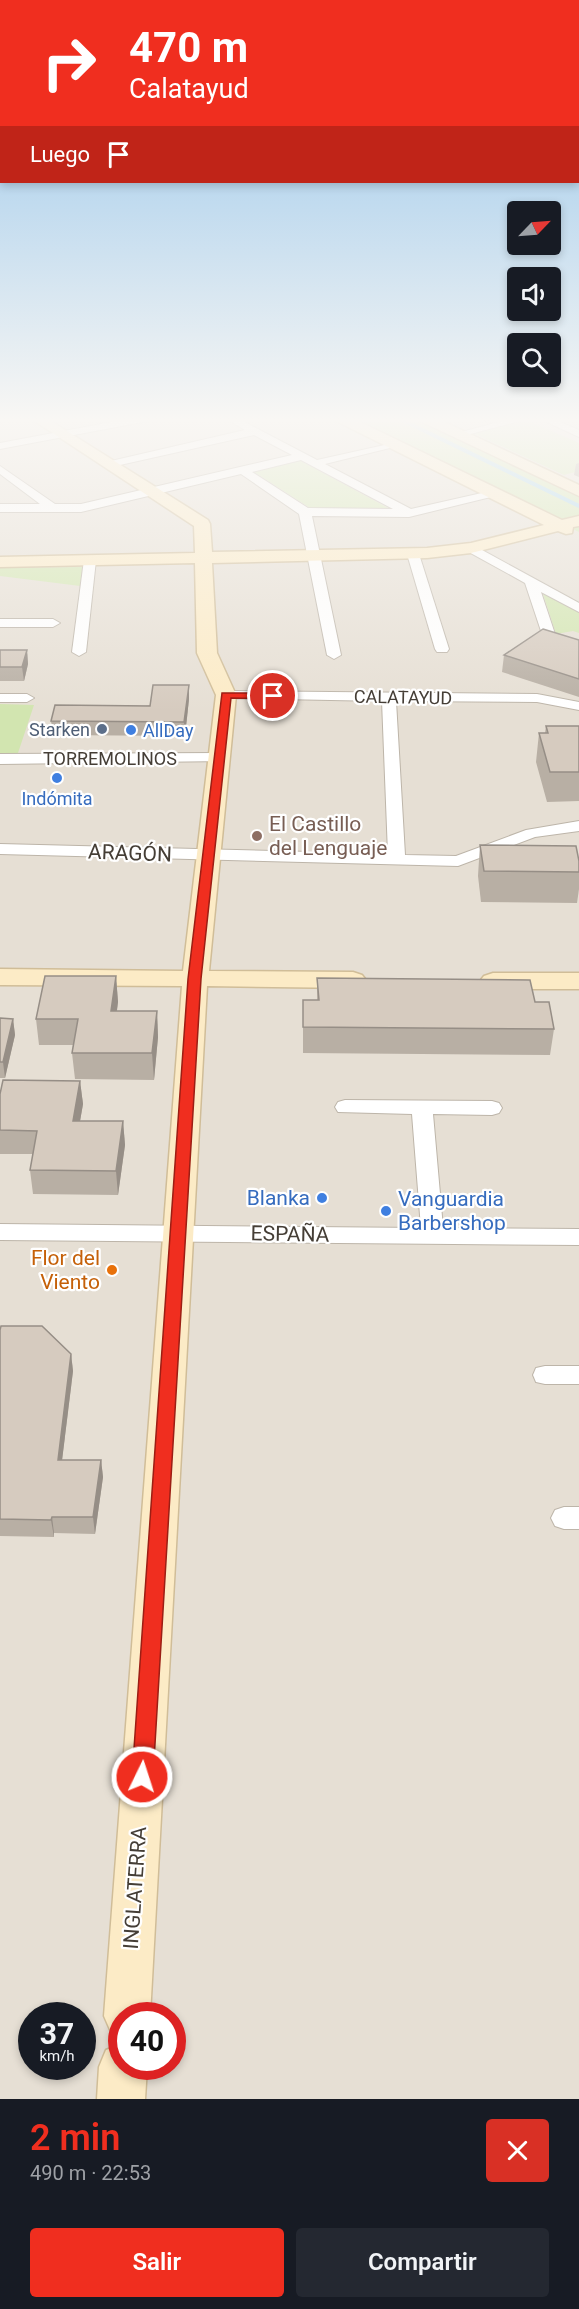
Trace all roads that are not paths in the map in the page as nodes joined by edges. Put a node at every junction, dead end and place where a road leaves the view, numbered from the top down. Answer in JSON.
{"nodes":[{"id":1,"x":190,"y":516,"type":"edge"},
{"id":2,"x":306,"y":516,"type":"edge"},
{"id":3,"x":541,"y":516,"type":"edge"},
{"id":4,"x":579,"y":521,"type":"edge"},
{"id":5,"x":561,"y":526,"type":"junction"},
{"id":6,"x":579,"y":536,"type":"edge"},
{"id":7,"x":471,"y":548,"type":"junction"},
{"id":8,"x":413,"y":554,"type":"junction"},
{"id":9,"x":314,"y":556,"type":"junction"},
{"id":10,"x":205,"y":558,"type":"junction"},
{"id":11,"x":90,"y":560,"type":"junction"},
{"id":12,"x":0,"y":562,"type":"edge"},
{"id":13,"x":531,"y":582,"type":"junction"},
{"id":14,"x":579,"y":608,"type":"edge"},
{"id":15,"x":0,"y":623,"type":"edge"},
{"id":16,"x":53,"y":623,"type":"dead end"},
{"id":17,"x":548,"y":634,"type":"edge"},
{"id":18,"x":442,"y":649,"type":"dead end"},
{"id":19,"x":79,"y":652,"type":"dead end"},
{"id":20,"x":334,"y":655,"type":"dead end"},
{"id":21,"x":226,"y":695,"type":"junction"},
{"id":22,"x":389,"y":697,"type":"junction"},
{"id":23,"x":0,"y":698,"type":"edge"},
{"id":24,"x":27,"y":699,"type":"dead end"},
{"id":25,"x":579,"y":706,"type":"edge"},
{"id":26,"x":220,"y":758,"type":"junction"},
{"id":27,"x":0,"y":759,"type":"edge"},
{"id":28,"x":579,"y":826,"type":"edge"},
{"id":29,"x":0,"y":849,"type":"edge"},
{"id":30,"x":207,"y":855,"type":"junction"},
{"id":31,"x":397,"y":860,"type":"junction"},
{"id":32,"x":0,"y":977,"type":"edge"},
{"id":33,"x":195,"y":979,"type":"junction"},
{"id":34,"x":376,"y":980,"type":"edge"},
{"id":35,"x":472,"y":981,"type":"edge"},
{"id":36,"x":579,"y":981,"type":"edge"},
{"id":37,"x":345,"y":1107,"type":"dead end"},
{"id":38,"x":422,"y":1108,"type":"junction"},
{"id":39,"x":492,"y":1108,"type":"dead end"},
{"id":40,"x":0,"y":1232,"type":"edge"},
{"id":41,"x":178,"y":1233,"type":"junction"},
{"id":42,"x":433,"y":1235,"type":"junction"},
{"id":43,"x":579,"y":1237,"type":"edge"},
{"id":44,"x":545,"y":1375,"type":"dead end"},
{"id":45,"x":579,"y":1375,"type":"edge"},
{"id":46,"x":128,"y":2002,"type":"edge"},
{"id":47,"x":122,"y":2080,"type":"edge"},
{"id":48,"x":121,"y":2099,"type":"edge"}],
"edges":[{"from":1,"to":10,"type":"street","name":"INGLATERRA"},
{"from":2,"to":9,"type":"street"},
{"from":3,"to":5,"type":"street"},
{"from":4,"to":5,"type":"street"},
{"from":5,"to":6,"type":"street"},
{"from":5,"to":7,"type":"street"},
{"from":7,"to":8,"type":"street"},
{"from":7,"to":13,"type":"street"},
{"from":8,"to":9,"type":"street"},
{"from":8,"to":18,"type":"street"},
{"from":9,"to":10,"type":"street"},
{"from":9,"to":20,"type":"street"},
{"from":10,"to":11,"type":"street"},
{"from":10,"to":21,"type":"street","name":"INGLATERRA"},
{"from":11,"to":12,"type":"street"},
{"from":11,"to":19,"type":"street"},
{"from":13,"to":14,"type":"street"},
{"from":13,"to":17,"type":"street"},
{"from":15,"to":16,"type":"street"},
{"from":21,"to":22,"type":"street","name":"CALATAYUD"},
{"from":21,"to":26,"type":"street","name":"INGLATERRA"},
{"from":22,"to":25,"type":"street","name":"CALATAYUD"},
{"from":22,"to":31,"type":"street"},
{"from":23,"to":24,"type":"street"},
{"from":26,"to":27,"type":"street","name":"TORREMOLINOS"},
{"from":26,"to":30,"type":"street","name":"INGLATERRA"},
{"from":28,"to":31,"type":"street","name":"ARAGÓN"},
{"from":29,"to":30,"type":"street","name":"ARAGÓN"},
{"from":30,"to":31,"type":"street","name":"ARAGÓN"},
{"from":30,"to":33,"type":"street","name":"INGLATERRA"},
{"from":32,"to":33,"type":"street"},
{"from":33,"to":34,"type":"street"},
{"from":33,"to":41,"type":"street","name":"INGLATERRA"},
{"from":35,"to":36,"type":"street"},
{"from":37,"to":38,"type":"street"},
{"from":38,"to":39,"type":"street"},
{"from":38,"to":42,"type":"street"},
{"from":40,"to":41,"type":"street","name":"ESPAÑA"},
{"from":41,"to":42,"type":"street","name":"ESPAÑA"},
{"from":41,"to":46,"type":"street","name":"INGLATERRA"},
{"from":42,"to":43,"type":"street","name":"ESPAÑA"},
{"from":44,"to":45,"type":"street"},
{"from":47,"to":48,"type":"street"}]}
